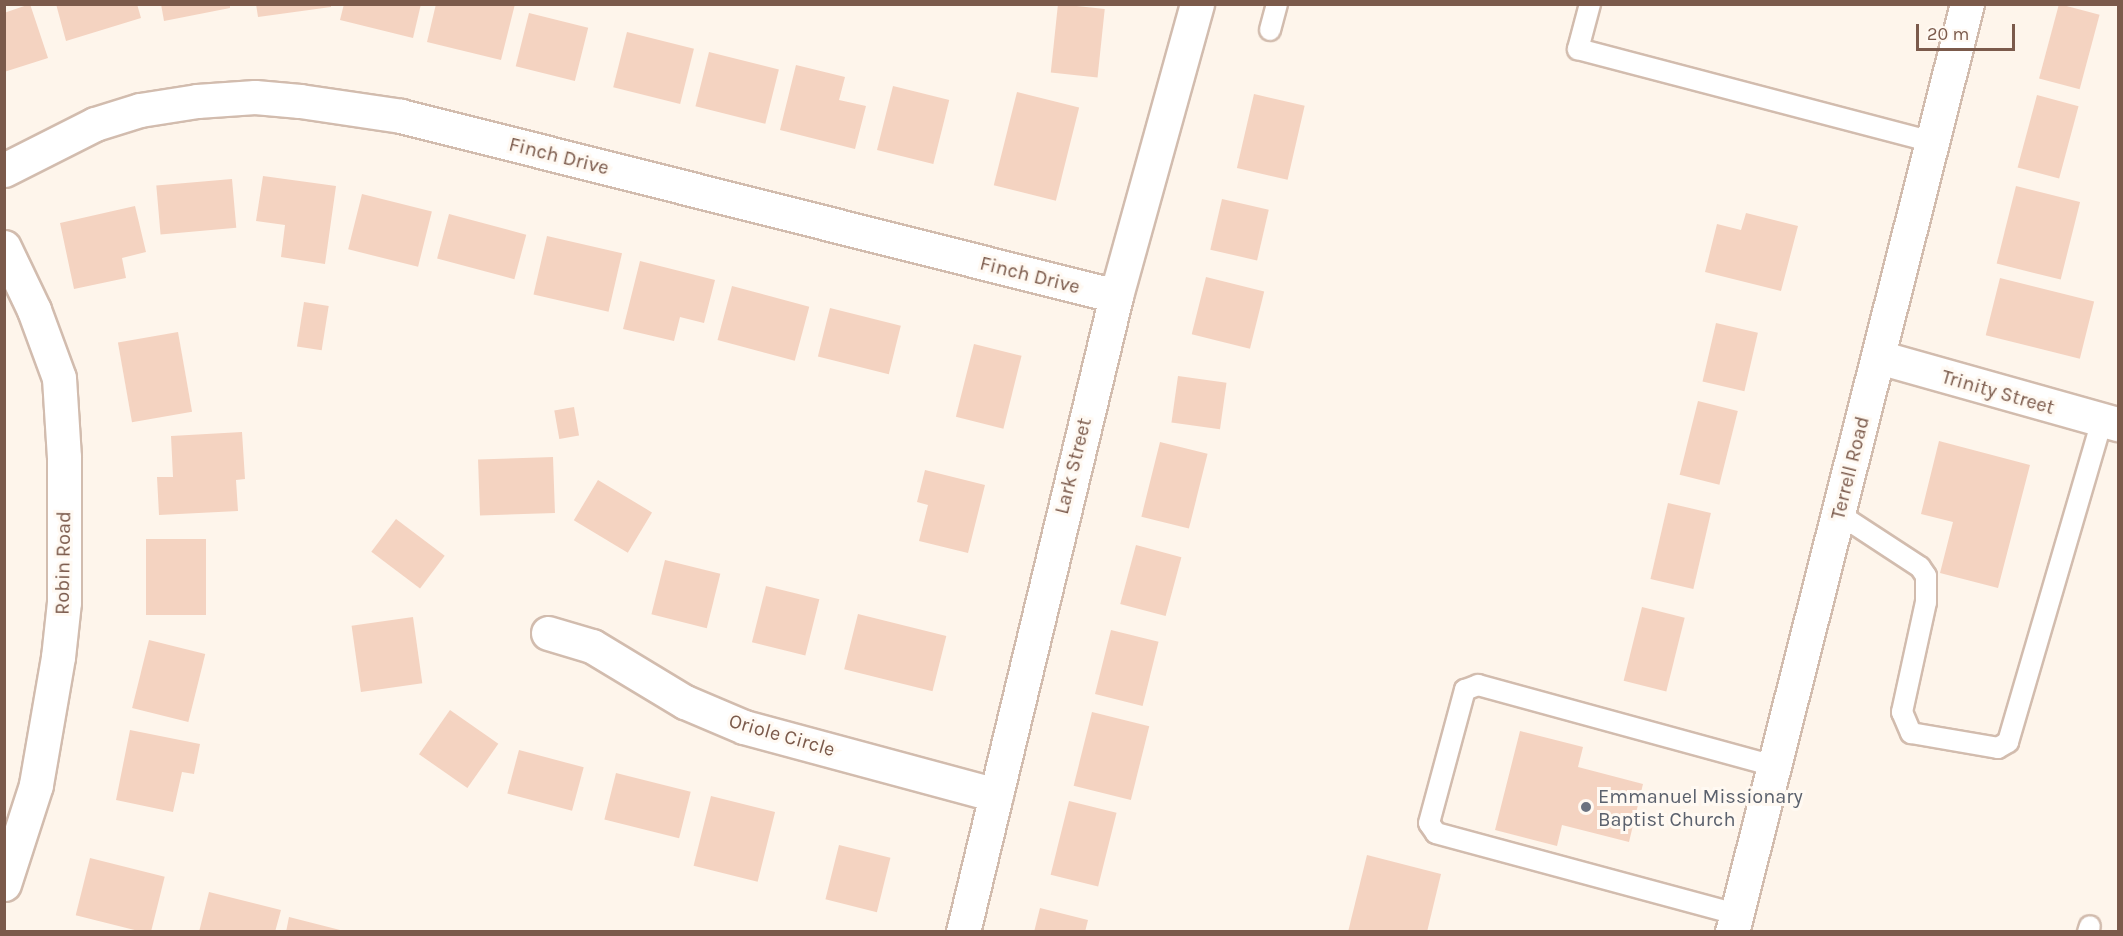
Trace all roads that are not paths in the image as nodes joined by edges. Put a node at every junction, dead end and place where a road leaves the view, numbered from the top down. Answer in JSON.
{"nodes":[{"id":1,"x":1197,"y":4,"type":"edge"},
{"id":2,"x":1277,"y":4,"type":"edge"},
{"id":3,"x":1590,"y":4,"type":"edge"},
{"id":4,"x":1967,"y":4,"type":"edge"},
{"id":5,"x":1270,"y":30,"type":"dead end"},
{"id":6,"x":1932,"y":142,"type":"junction"},
{"id":7,"x":4,"y":170,"type":"edge"},
{"id":8,"x":4,"y":247,"type":"edge"},
{"id":9,"x":1116,"y":296,"type":"junction"},
{"id":10,"x":1879,"y":357,"type":"junction"},
{"id":11,"x":2110,"y":422,"type":"edge"},
{"id":12,"x":1839,"y":514,"type":"junction"},
{"id":13,"x":548,"y":633,"type":"dead end"},
{"id":14,"x":1774,"y":766,"type":"junction"},
{"id":15,"x":996,"y":795,"type":"junction"},
{"id":16,"x":4,"y":884,"type":"edge"},
{"id":17,"x":1734,"y":923,"type":"edge"},
{"id":18,"x":963,"y":932,"type":"edge"}],
"edges":[{"from":1,"to":9,"type":"street","name":"Lark Street"},
{"from":2,"to":5,"type":"lane"},
{"from":3,"to":6,"type":"lane"},
{"from":4,"to":6,"type":"street","name":"Terrell Road"},
{"from":6,"to":10,"type":"street","name":"Terrell Road"},
{"from":7,"to":9,"type":"street","name":"Finch Drive"},
{"from":8,"to":16,"type":"street","name":"Robin Road"},
{"from":9,"to":15,"type":"street","name":"Lark Street"},
{"from":10,"to":11,"type":"street","name":"Trinity Street"},
{"from":10,"to":12,"type":"street","name":"Terrell Road"},
{"from":11,"to":12,"type":"lane"},
{"from":12,"to":14,"type":"street","name":"Terrell Road"},
{"from":13,"to":15,"type":"street","name":"Oriole Circle"},
{"from":14,"to":17,"type":"street","name":"Terrell Road"},
{"from":14,"to":17,"type":"lane"},
{"from":15,"to":18,"type":"street","name":"Lark Street"}]}
